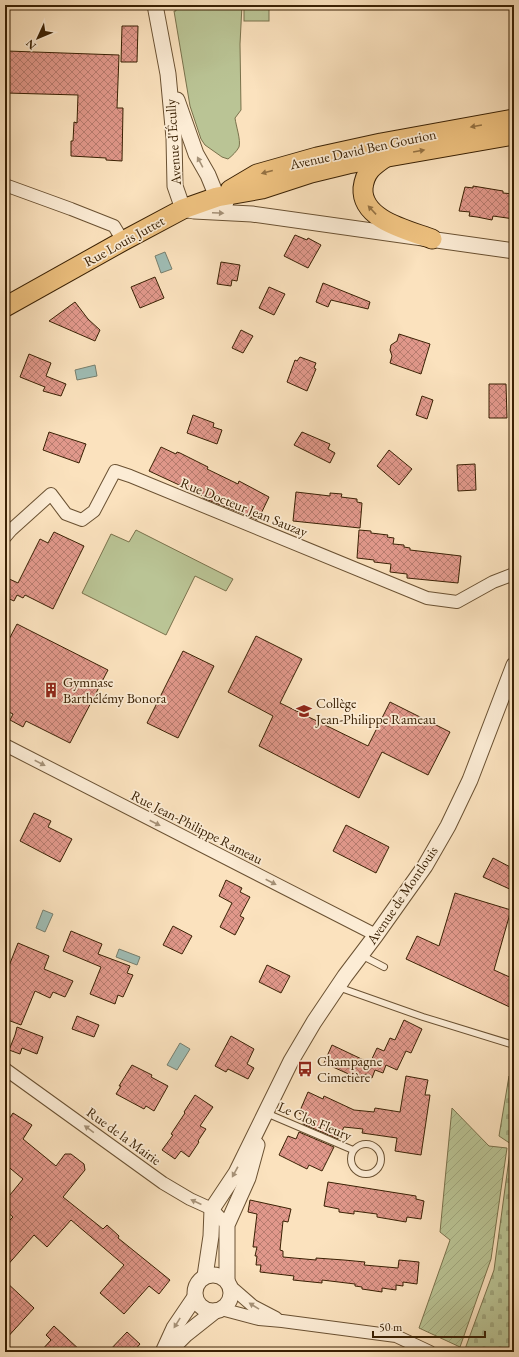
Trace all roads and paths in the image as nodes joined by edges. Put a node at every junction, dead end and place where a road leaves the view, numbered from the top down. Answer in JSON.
{"nodes":[{"id":1,"x":155,"y":5,"type":"edge"},
{"id":2,"x":168,"y":74,"type":"junction"},
{"id":3,"x":514,"y":119,"type":"edge"},
{"id":4,"x":514,"y":134,"type":"edge"},
{"id":5,"x":387,"y":156,"type":"junction"},
{"id":6,"x":5,"y":185,"type":"edge"},
{"id":7,"x":217,"y":197,"type":"junction"},
{"id":8,"x":183,"y":210,"type":"junction"},
{"id":9,"x":252,"y":214,"type":"junction"},
{"id":10,"x":432,"y":239,"type":"junction"},
{"id":11,"x":123,"y":240,"type":"junction"},
{"id":12,"x":514,"y":251,"type":"edge"},
{"id":13,"x":5,"y":307,"type":"edge"},
{"id":14,"x":5,"y":537,"type":"edge"},
{"id":15,"x":514,"y":574,"type":"edge"},
{"id":16,"x":514,"y":665,"type":"edge"},
{"id":17,"x":5,"y":745,"type":"edge"},
{"id":18,"x":376,"y":935,"type":"junction"},
{"id":19,"x":361,"y":955,"type":"junction"},
{"id":20,"x":384,"y":967,"type":"dead end"},
{"id":21,"x":338,"y":988,"type":"junction"},
{"id":22,"x":514,"y":1045,"type":"edge"},
{"id":23,"x":5,"y":1069,"type":"edge"},
{"id":24,"x":266,"y":1113,"type":"junction"},
{"id":25,"x":354,"y":1150,"type":"junction"},
{"id":26,"x":212,"y":1210,"type":"junction"},
{"id":27,"x":227,"y":1225,"type":"junction"},
{"id":28,"x":205,"y":1276,"type":"junction"},
{"id":29,"x":228,"y":1283,"type":"junction"},
{"id":30,"x":195,"y":1296,"type":"junction"},
{"id":31,"x":218,"y":1310,"type":"junction"},
{"id":32,"x":282,"y":1320,"type":"junction"},
{"id":33,"x":163,"y":1352,"type":"edge"},
{"id":34,"x":168,"y":1352,"type":"edge"},
{"id":35,"x":430,"y":1352,"type":"edge"}],
"edges":[{"from":1,"to":2,"type":"street","name":"Avenue d'Écully"},
{"from":7,"to":2,"type":"street","name":"Avenue d'Écully","one_way":true},
{"from":2,"to":8,"type":"street","name":"Avenue d'Écully"},
{"from":3,"to":7,"type":"main road","name":"Avenue David Ben Gourion","one_way":true},
{"from":5,"to":4,"type":"main road","name":"Avenue David Ben Gourion","one_way":true},
{"from":5,"to":7,"type":"main road","name":"Avenue David Ben Gourion"},
{"from":10,"to":5,"type":"main road","one_way":true},
{"from":6,"to":11,"type":"street"},
{"from":7,"to":8,"type":"main road","name":"Avenue David Ben Gourion"},
{"from":7,"to":9,"type":"street"},
{"from":8,"to":9,"type":"street","one_way":true},
{"from":8,"to":11,"type":"main road","name":"Rue Louis Juttet"},
{"from":9,"to":10,"type":"street"},
{"from":10,"to":12,"type":"street"},
{"from":11,"to":13,"type":"main road","name":"Rue Louis Juttet"},
{"from":14,"to":15,"type":"street","name":"Rue Docteur Jean Sauzay"},
{"from":16,"to":18,"type":"street","name":"Avenue de Montlouis"},
{"from":17,"to":18,"type":"street","name":"Rue Jean-Philippe Rameau","one_way":true},
{"from":18,"to":19,"type":"street","name":"Avenue de Montlouis"},
{"from":19,"to":20,"type":"lane"},
{"from":19,"to":21,"type":"street","name":"Avenue de Montlouis"},
{"from":21,"to":22,"type":"lane"},
{"from":21,"to":24,"type":"street","name":"Avenue de Montlouis"},
{"from":26,"to":23,"type":"street","name":"Rue de la Mairie","one_way":true},
{"from":24,"to":25,"type":"lane","name":"Le Clos Fleury"},
{"from":24,"to":26,"type":"street","name":"Avenue de Montlouis","one_way":true},
{"from":24,"to":27,"type":"street","name":"Avenue de Montlouis"},
{"from":25,"to":25,"type":"lane","name":"Le Clos Fleury"},
{"from":26,"to":27,"type":"street","name":"Rue de la Mairie"},
{"from":26,"to":28,"type":"street"},
{"from":27,"to":29,"type":"street","name":"Avenue de Montlouis"},
{"from":28,"to":29,"type":"street"},
{"from":28,"to":30,"type":"street"},
{"from":29,"to":31,"type":"street"},
{"from":32,"to":29,"type":"street","one_way":true},
{"from":30,"to":31,"type":"street"},
{"from":30,"to":33,"type":"street","one_way":true},
{"from":31,"to":32,"type":"street"},
{"from":31,"to":34,"type":"street"},
{"from":32,"to":35,"type":"street"}]}
